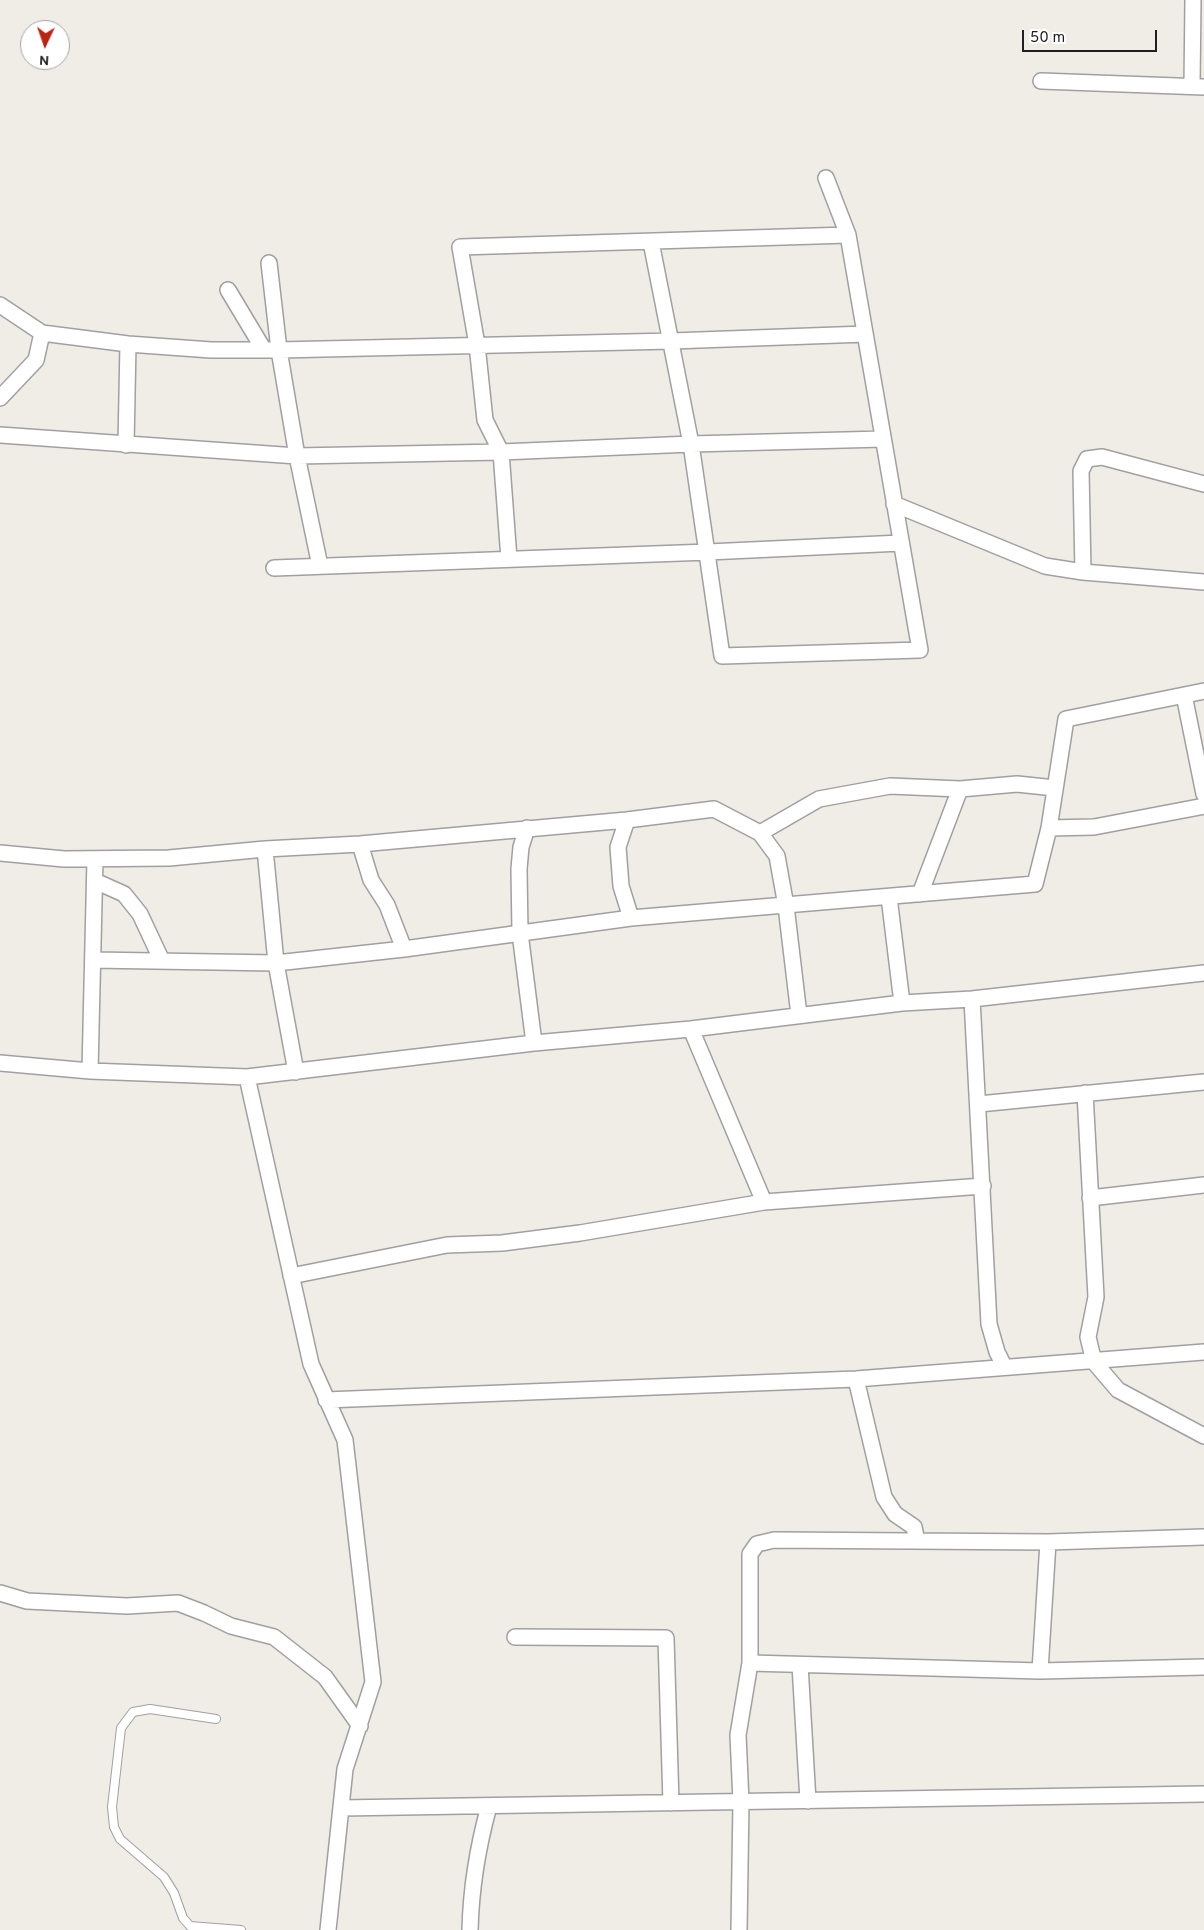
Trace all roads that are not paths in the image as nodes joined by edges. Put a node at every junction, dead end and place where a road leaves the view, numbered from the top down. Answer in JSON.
{"nodes":[{"id":1,"x":1193,"y":0,"type":"edge"},
{"id":2,"x":1042,"y":81,"type":"dead end"},
{"id":3,"x":1198,"y":86,"type":"edge"},
{"id":4,"x":826,"y":178,"type":"dead end"},
{"id":5,"x":848,"y":235,"type":"junction"},
{"id":6,"x":652,"y":242,"type":"junction"},
{"id":7,"x":269,"y":263,"type":"dead end"},
{"id":8,"x":228,"y":290,"type":"dead end"},
{"id":9,"x":0,"y":305,"type":"edge"},
{"id":10,"x":42,"y":332,"type":"junction"},
{"id":11,"x":865,"y":334,"type":"junction"},
{"id":12,"x":672,"y":341,"type":"junction"},
{"id":13,"x":128,"y":344,"type":"junction"},
{"id":14,"x":477,"y":346,"type":"junction"},
{"id":15,"x":272,"y":350,"type":"junction"},
{"id":16,"x":0,"y":398,"type":"edge"},
{"id":17,"x":0,"y":435,"type":"edge"},
{"id":18,"x":883,"y":439,"type":"junction"},
{"id":19,"x":691,"y":444,"type":"junction"},
{"id":20,"x":126,"y":445,"type":"junction"},
{"id":21,"x":501,"y":452,"type":"junction"},
{"id":22,"x":297,"y":456,"type":"junction"},
{"id":23,"x":1204,"y":484,"type":"edge"},
{"id":24,"x":894,"y":504,"type":"junction"},
{"id":25,"x":901,"y":543,"type":"junction"},
{"id":26,"x":708,"y":552,"type":"junction"},
{"id":27,"x":509,"y":559,"type":"junction"},
{"id":28,"x":320,"y":566,"type":"junction"},
{"id":29,"x":274,"y":568,"type":"dead end"},
{"id":30,"x":1083,"y":572,"type":"junction"},
{"id":31,"x":1204,"y":582,"type":"edge"},
{"id":32,"x":1204,"y":691,"type":"edge"},
{"id":33,"x":1184,"y":695,"type":"junction"},
{"id":34,"x":1055,"y":788,"type":"junction"},
{"id":35,"x":960,"y":789,"type":"junction"},
{"id":36,"x":1204,"y":794,"type":"edge"},
{"id":37,"x":1204,"y":806,"type":"edge"},
{"id":38,"x":627,"y":820,"type":"junction"},
{"id":39,"x":527,"y":828,"type":"junction"},
{"id":40,"x":1049,"y":828,"type":"junction"},
{"id":41,"x":760,"y":833,"type":"junction"},
{"id":42,"x":360,"y":844,"type":"junction"},
{"id":43,"x":265,"y":849,"type":"junction"},
{"id":44,"x":0,"y":853,"type":"edge"},
{"id":45,"x":95,"y":859,"type":"junction"},
{"id":46,"x":95,"y":881,"type":"junction"},
{"id":47,"x":920,"y":894,"type":"junction"},
{"id":48,"x":889,"y":897,"type":"junction"},
{"id":49,"x":786,"y":906,"type":"junction"},
{"id":50,"x":631,"y":918,"type":"junction"},
{"id":51,"x":520,"y":933,"type":"junction"},
{"id":52,"x":404,"y":949,"type":"junction"},
{"id":53,"x":93,"y":960,"type":"junction"},
{"id":54,"x":162,"y":961,"type":"junction"},
{"id":55,"x":276,"y":963,"type":"junction"},
{"id":56,"x":1204,"y":973,"type":"edge"},
{"id":57,"x":972,"y":999,"type":"junction"},
{"id":58,"x":902,"y":1004,"type":"junction"},
{"id":59,"x":799,"y":1015,"type":"junction"},
{"id":60,"x":691,"y":1029,"type":"junction"},
{"id":61,"x":534,"y":1043,"type":"junction"},
{"id":62,"x":0,"y":1063,"type":"edge"},
{"id":63,"x":90,"y":1071,"type":"junction"},
{"id":64,"x":296,"y":1072,"type":"junction"},
{"id":65,"x":247,"y":1077,"type":"junction"},
{"id":66,"x":1204,"y":1082,"type":"edge"},
{"id":67,"x":1085,"y":1093,"type":"junction"},
{"id":68,"x":979,"y":1104,"type":"junction"},
{"id":69,"x":1204,"y":1185,"type":"edge"},
{"id":70,"x":983,"y":1186,"type":"junction"},
{"id":71,"x":1090,"y":1198,"type":"junction"},
{"id":72,"x":764,"y":1202,"type":"junction"},
{"id":73,"x":291,"y":1276,"type":"junction"},
{"id":74,"x":1204,"y":1352,"type":"edge"},
{"id":75,"x":1094,"y":1362,"type":"junction"},
{"id":76,"x":1004,"y":1366,"type":"junction"},
{"id":77,"x":856,"y":1379,"type":"junction"},
{"id":78,"x":326,"y":1400,"type":"junction"},
{"id":79,"x":1204,"y":1436,"type":"edge"},
{"id":80,"x":1204,"y":1537,"type":"edge"},
{"id":81,"x":917,"y":1541,"type":"junction"},
{"id":82,"x":1048,"y":1542,"type":"junction"},
{"id":83,"x":0,"y":1593,"type":"edge"},
{"id":84,"x":515,"y":1636,"type":"dead end"},
{"id":85,"x":750,"y":1663,"type":"junction"},
{"id":86,"x":800,"y":1665,"type":"junction"},
{"id":87,"x":1204,"y":1667,"type":"edge"},
{"id":88,"x":1040,"y":1671,"type":"junction"},
{"id":89,"x":216,"y":1719,"type":"dead end"},
{"id":90,"x":360,"y":1726,"type":"junction"},
{"id":91,"x":1204,"y":1794,"type":"edge"},
{"id":92,"x":808,"y":1801,"type":"junction"},
{"id":93,"x":741,"y":1802,"type":"junction"},
{"id":94,"x":671,"y":1803,"type":"junction"},
{"id":95,"x":489,"y":1806,"type":"junction"},
{"id":96,"x":341,"y":1808,"type":"junction"},
{"id":97,"x":189,"y":1928,"type":"edge"},
{"id":98,"x":231,"y":1930,"type":"edge"},
{"id":99,"x":241,"y":1930,"type":"edge"},
{"id":100,"x":328,"y":1930,"type":"edge"},
{"id":101,"x":470,"y":1930,"type":"edge"},
{"id":102,"x":738,"y":1930,"type":"edge"}],
"edges":[{"from":1,"to":3,"type":"street"},
{"from":2,"to":3,"type":"street"},
{"from":4,"to":5,"type":"street"},
{"from":5,"to":6,"type":"street"},
{"from":5,"to":11,"type":"street"},
{"from":6,"to":12,"type":"street"},
{"from":6,"to":14,"type":"street"},
{"from":7,"to":15,"type":"street"},
{"from":8,"to":15,"type":"street"},
{"from":9,"to":10,"type":"street"},
{"from":10,"to":13,"type":"street"},
{"from":10,"to":16,"type":"street"},
{"from":11,"to":12,"type":"street"},
{"from":11,"to":18,"type":"street"},
{"from":12,"to":14,"type":"street"},
{"from":12,"to":19,"type":"street"},
{"from":13,"to":15,"type":"street"},
{"from":13,"to":20,"type":"street"},
{"from":14,"to":15,"type":"street"},
{"from":14,"to":21,"type":"street"},
{"from":15,"to":22,"type":"street"},
{"from":17,"to":20,"type":"street"},
{"from":18,"to":19,"type":"street"},
{"from":18,"to":24,"type":"street"},
{"from":19,"to":21,"type":"street"},
{"from":19,"to":26,"type":"street"},
{"from":20,"to":22,"type":"street"},
{"from":21,"to":22,"type":"street"},
{"from":21,"to":27,"type":"street"},
{"from":22,"to":28,"type":"street"},
{"from":23,"to":30,"type":"street"},
{"from":24,"to":25,"type":"street"},
{"from":24,"to":30,"type":"street"},
{"from":25,"to":26,"type":"street"},
{"from":25,"to":26,"type":"street"},
{"from":26,"to":27,"type":"street"},
{"from":27,"to":28,"type":"street"},
{"from":28,"to":29,"type":"street"},
{"from":30,"to":31,"type":"street"},
{"from":32,"to":33,"type":"street"},
{"from":33,"to":34,"type":"street"},
{"from":33,"to":36,"type":"street"},
{"from":34,"to":35,"type":"street"},
{"from":34,"to":40,"type":"street"},
{"from":35,"to":41,"type":"street"},
{"from":35,"to":47,"type":"street"},
{"from":37,"to":40,"type":"street"},
{"from":38,"to":39,"type":"street"},
{"from":38,"to":41,"type":"street"},
{"from":38,"to":50,"type":"street"},
{"from":39,"to":42,"type":"street"},
{"from":39,"to":51,"type":"street"},
{"from":40,"to":47,"type":"street"},
{"from":41,"to":49,"type":"street"},
{"from":42,"to":43,"type":"street"},
{"from":42,"to":52,"type":"street"},
{"from":43,"to":45,"type":"street"},
{"from":43,"to":55,"type":"street"},
{"from":44,"to":45,"type":"street"},
{"from":45,"to":46,"type":"street"},
{"from":46,"to":53,"type":"street"},
{"from":46,"to":54,"type":"street"},
{"from":47,"to":48,"type":"street"},
{"from":48,"to":49,"type":"street"},
{"from":48,"to":58,"type":"street"},
{"from":49,"to":50,"type":"street"},
{"from":49,"to":59,"type":"street"},
{"from":50,"to":51,"type":"street"},
{"from":51,"to":52,"type":"street"},
{"from":51,"to":61,"type":"street"},
{"from":52,"to":55,"type":"street"},
{"from":53,"to":54,"type":"street"},
{"from":53,"to":63,"type":"street"},
{"from":54,"to":55,"type":"street"},
{"from":55,"to":64,"type":"street"},
{"from":56,"to":57,"type":"street"},
{"from":57,"to":58,"type":"street"},
{"from":57,"to":68,"type":"street"},
{"from":58,"to":59,"type":"street"},
{"from":59,"to":60,"type":"street"},
{"from":60,"to":61,"type":"street"},
{"from":60,"to":72,"type":"street"},
{"from":61,"to":64,"type":"street"},
{"from":62,"to":63,"type":"street"},
{"from":63,"to":65,"type":"street"},
{"from":64,"to":65,"type":"street"},
{"from":65,"to":73,"type":"street"},
{"from":66,"to":67,"type":"street"},
{"from":67,"to":68,"type":"street"},
{"from":67,"to":71,"type":"street"},
{"from":68,"to":70,"type":"street"},
{"from":69,"to":71,"type":"street"},
{"from":70,"to":72,"type":"street"},
{"from":70,"to":76,"type":"street"},
{"from":71,"to":75,"type":"street"},
{"from":72,"to":73,"type":"street"},
{"from":73,"to":78,"type":"street"},
{"from":74,"to":75,"type":"street"},
{"from":75,"to":76,"type":"street"},
{"from":75,"to":79,"type":"street"},
{"from":76,"to":77,"type":"street"},
{"from":77,"to":78,"type":"street"},
{"from":77,"to":81,"type":"street"},
{"from":78,"to":90,"type":"street"},
{"from":80,"to":82,"type":"street"},
{"from":81,"to":82,"type":"street"},
{"from":81,"to":85,"type":"street"},
{"from":82,"to":88,"type":"street"},
{"from":83,"to":90,"type":"street"},
{"from":84,"to":94,"type":"street"},
{"from":85,"to":86,"type":"street"},
{"from":85,"to":93,"type":"street"},
{"from":86,"to":88,"type":"street"},
{"from":86,"to":92,"type":"street"},
{"from":87,"to":88,"type":"street"},
{"from":89,"to":97,"type":"lane"},
{"from":90,"to":96,"type":"street"},
{"from":91,"to":92,"type":"street"},
{"from":92,"to":93,"type":"street"},
{"from":93,"to":94,"type":"street"},
{"from":93,"to":102,"type":"street"},
{"from":94,"to":95,"type":"street"},
{"from":95,"to":96,"type":"street"},
{"from":95,"to":101,"type":"street"},
{"from":96,"to":100,"type":"street"},
{"from":97,"to":98,"type":"lane"},
{"from":98,"to":99,"type":"lane"}]}
